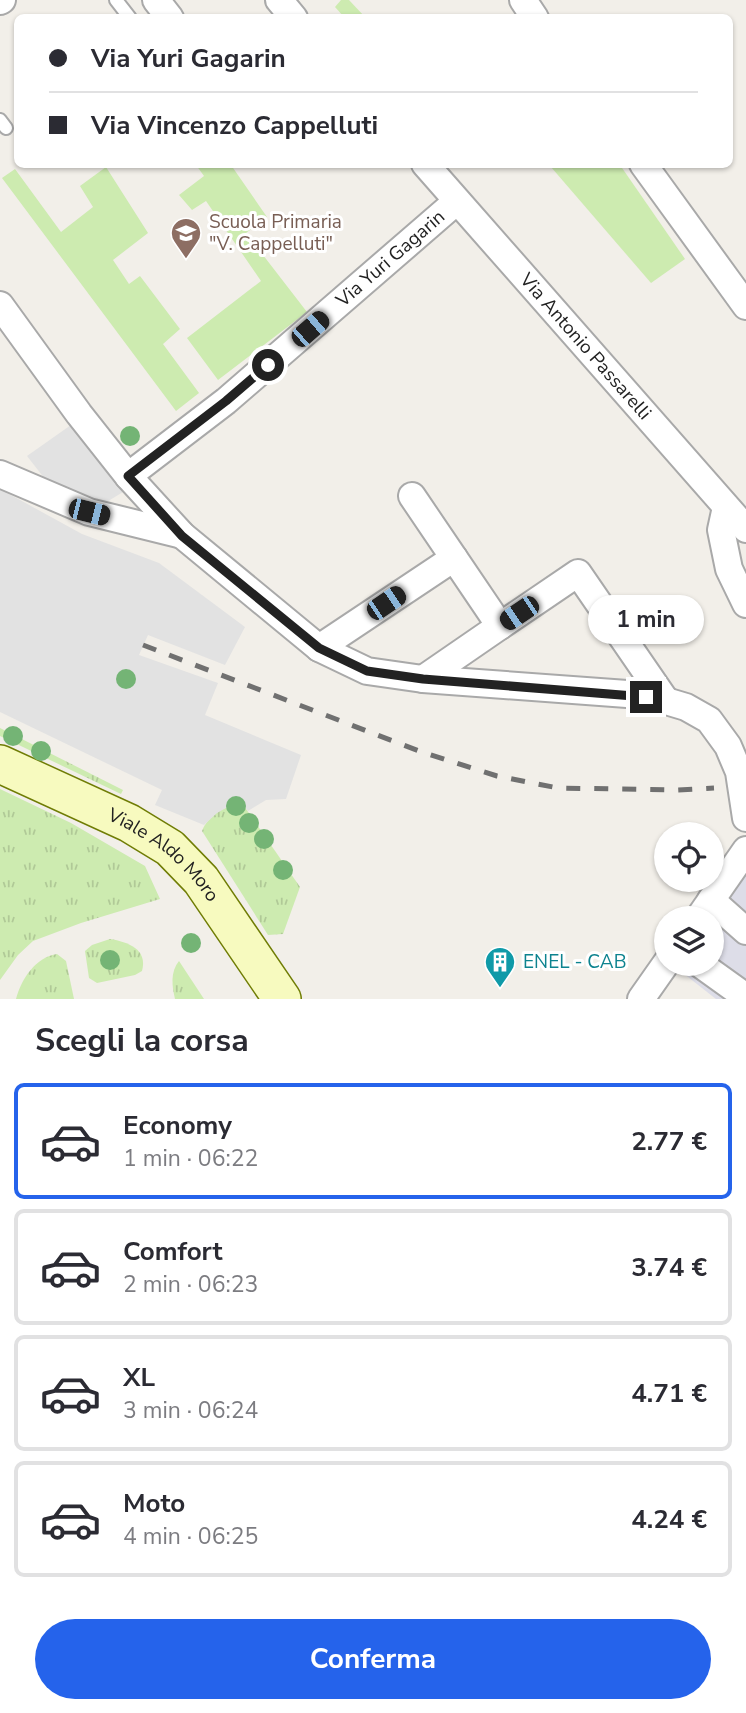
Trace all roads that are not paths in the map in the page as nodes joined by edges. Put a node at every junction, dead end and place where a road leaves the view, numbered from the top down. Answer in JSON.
{"nodes":[{"id":1,"x":116,"y":0,"type":"edge"},
{"id":2,"x":156,"y":0,"type":"edge"},
{"id":3,"x":279,"y":0,"type":"edge"},
{"id":4,"x":127,"y":14,"type":"edge"},
{"id":5,"x":167,"y":14,"type":"edge"},
{"id":6,"x":291,"y":14,"type":"edge"},
{"id":7,"x":428,"y":168,"type":"edge"},
{"id":8,"x":646,"y":168,"type":"edge"},
{"id":9,"x":457,"y":201,"type":"junction"},
{"id":10,"x":0,"y":305,"type":"edge"},
{"id":11,"x":746,"y":306,"type":"edge"},
{"id":12,"x":0,"y":474,"type":"edge"},
{"id":13,"x":128,"y":476,"type":"junction"},
{"id":14,"x":412,"y":496,"type":"dead end"},
{"id":15,"x":726,"y":507,"type":"junction"},
{"id":16,"x":746,"y":529,"type":"edge"},
{"id":17,"x":182,"y":536,"type":"junction"},
{"id":18,"x":454,"y":558,"type":"junction"},
{"id":19,"x":746,"y":604,"type":"edge"},
{"id":20,"x":500,"y":626,"type":"junction"},
{"id":21,"x":319,"y":648,"type":"junction"},
{"id":22,"x":423,"y":679,"type":"junction"},
{"id":23,"x":666,"y":701,"type":"junction"},
{"id":24,"x":0,"y":764,"type":"edge"},
{"id":25,"x":746,"y":818,"type":"edge"},
{"id":26,"x":746,"y":850,"type":"edge"},
{"id":27,"x":706,"y":906,"type":"edge"},
{"id":28,"x":724,"y":919,"type":"edge"},
{"id":29,"x":746,"y":931,"type":"edge"},
{"id":30,"x":657,"y":976,"type":"edge"},
{"id":31,"x":717,"y":976,"type":"edge"},
{"id":32,"x":746,"y":997,"type":"edge"},
{"id":33,"x":282,"y":999,"type":"edge"},
{"id":34,"x":641,"y":999,"type":"edge"}],
"edges":[{"from":1,"to":4,"type":"lane"},
{"from":2,"to":5,"type":"street"},
{"from":3,"to":6,"type":"street"},
{"from":7,"to":9,"type":"street","name":"Via Antonio Passarelli"},
{"from":8,"to":11,"type":"street"},
{"from":9,"to":13,"type":"street","name":"Via Yuri Gagarin"},
{"from":9,"to":15,"type":"street","name":"Via Antonio Passarelli"},
{"from":10,"to":13,"type":"street"},
{"from":12,"to":17,"type":"street"},
{"from":13,"to":17,"type":"street"},
{"from":14,"to":18,"type":"street"},
{"from":15,"to":16,"type":"street","name":"Via Antonio Passarelli"},
{"from":15,"to":19,"type":"street"},
{"from":17,"to":21,"type":"street"},
{"from":18,"to":20,"type":"street"},
{"from":18,"to":21,"type":"street"},
{"from":20,"to":22,"type":"street"},
{"from":20,"to":23,"type":"street"},
{"from":21,"to":22,"type":"street"},
{"from":22,"to":23,"type":"street"},
{"from":23,"to":25,"type":"street"},
{"from":24,"to":33,"type":"main road","name":"Viale Aldo Moro"},
{"from":26,"to":27,"type":"street"},
{"from":28,"to":29,"type":"street"},
{"from":30,"to":34,"type":"street"},
{"from":31,"to":32,"type":"street"}]}
